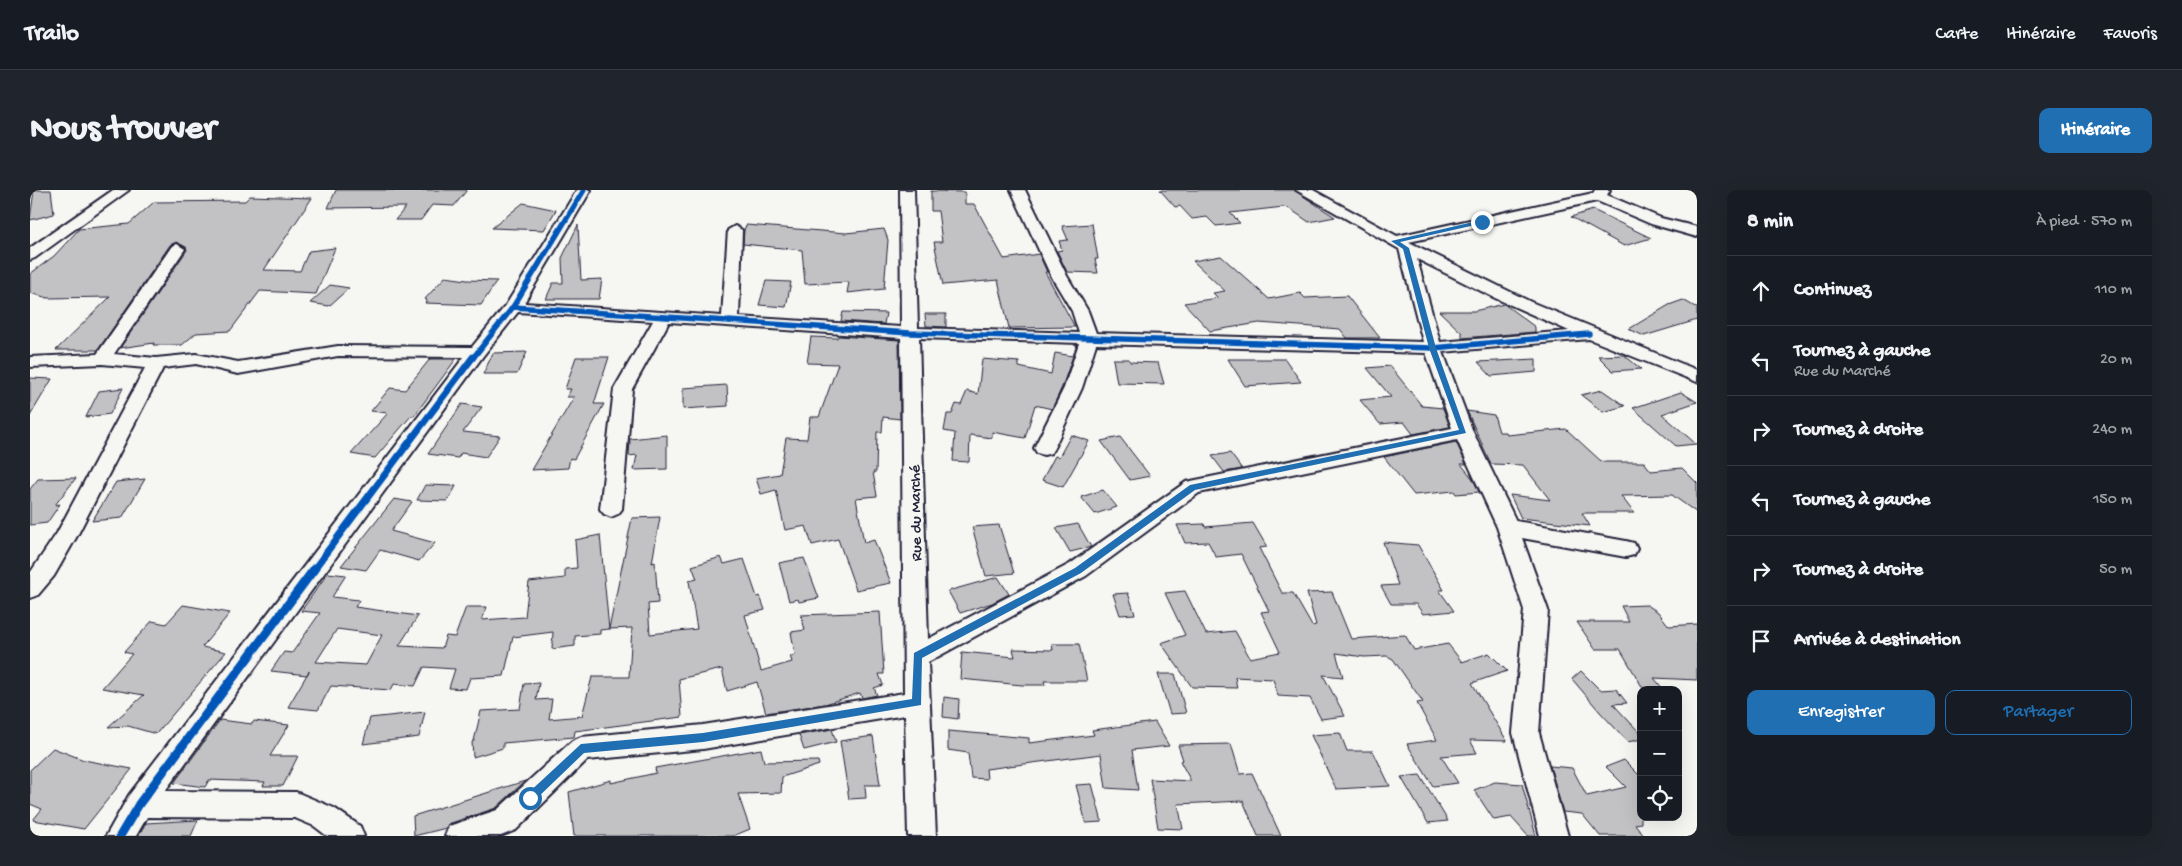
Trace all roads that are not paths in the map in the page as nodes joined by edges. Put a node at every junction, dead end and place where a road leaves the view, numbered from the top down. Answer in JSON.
{"nodes":[{"id":1,"x":122,"y":190,"type":"edge"},
{"id":2,"x":584,"y":190,"type":"edge"},
{"id":3,"x":907,"y":190,"type":"edge"},
{"id":4,"x":1018,"y":190,"type":"edge"},
{"id":5,"x":1303,"y":190,"type":"edge"},
{"id":6,"x":1601,"y":193,"type":"edge"},
{"id":7,"x":735,"y":230,"type":"dead end"},
{"id":8,"x":1697,"y":232,"type":"edge"},
{"id":9,"x":1400,"y":245,"type":"junction"},
{"id":10,"x":177,"y":249,"type":"dead end"},
{"id":11,"x":30,"y":255,"type":"edge"},
{"id":12,"x":514,"y":307,"type":"junction"},
{"id":13,"x":663,"y":318,"type":"junction"},
{"id":14,"x":730,"y":322,"type":"junction"},
{"id":15,"x":910,"y":333,"type":"junction"},
{"id":16,"x":1589,"y":334,"type":"junction"},
{"id":17,"x":1089,"y":338,"type":"junction"},
{"id":18,"x":1433,"y":348,"type":"junction"},
{"id":19,"x":476,"y":352,"type":"junction"},
{"id":20,"x":102,"y":359,"type":"junction"},
{"id":21,"x":30,"y":362,"type":"edge"},
{"id":22,"x":156,"y":363,"type":"junction"},
{"id":23,"x":1697,"y":376,"type":"edge"},
{"id":24,"x":1463,"y":432,"type":"junction"},
{"id":25,"x":1044,"y":448,"type":"dead end"},
{"id":26,"x":611,"y":509,"type":"dead end"},
{"id":27,"x":1508,"y":527,"type":"junction"},
{"id":28,"x":1626,"y":549,"type":"dead end"},
{"id":29,"x":30,"y":589,"type":"edge"},
{"id":30,"x":917,"y":656,"type":"junction"},
{"id":31,"x":917,"y":702,"type":"junction"},
{"id":32,"x":139,"y":804,"type":"junction"},
{"id":33,"x":120,"y":836,"type":"edge"},
{"id":34,"x":350,"y":836,"type":"edge"},
{"id":35,"x":459,"y":836,"type":"edge"},
{"id":36,"x":922,"y":836,"type":"edge"},
{"id":37,"x":1554,"y":836,"type":"edge"}],
"edges":[{"from":1,"to":11,"type":"street"},
{"from":2,"to":12,"type":"street"},
{"from":3,"to":15,"type":"street","name":"Rue du Marché"},
{"from":4,"to":17,"type":"street"},
{"from":5,"to":9,"type":"street"},
{"from":6,"to":8,"type":"street"},
{"from":6,"to":9,"type":"street"},
{"from":7,"to":14,"type":"street"},
{"from":9,"to":16,"type":"street"},
{"from":9,"to":18,"type":"street"},
{"from":10,"to":20,"type":"street"},
{"from":12,"to":13,"type":"street"},
{"from":12,"to":19,"type":"street"},
{"from":13,"to":14,"type":"street"},
{"from":13,"to":26,"type":"street"},
{"from":14,"to":15,"type":"street"},
{"from":15,"to":17,"type":"street"},
{"from":15,"to":30,"type":"street","name":"Rue du Marché"},
{"from":16,"to":18,"type":"street"},
{"from":16,"to":23,"type":"street"},
{"from":17,"to":18,"type":"street"},
{"from":17,"to":25,"type":"street"},
{"from":18,"to":24,"type":"street"},
{"from":19,"to":22,"type":"street"},
{"from":19,"to":32,"type":"street"},
{"from":20,"to":21,"type":"street"},
{"from":20,"to":22,"type":"street"},
{"from":22,"to":29,"type":"street"},
{"from":24,"to":27,"type":"street"},
{"from":24,"to":30,"type":"street"},
{"from":27,"to":28,"type":"street"},
{"from":27,"to":37,"type":"street"},
{"from":30,"to":31,"type":"street","name":"Rue du Marché"},
{"from":31,"to":35,"type":"street"},
{"from":31,"to":36,"type":"street","name":"Rue du Marché"},
{"from":32,"to":33,"type":"street"},
{"from":32,"to":34,"type":"street"}]}
